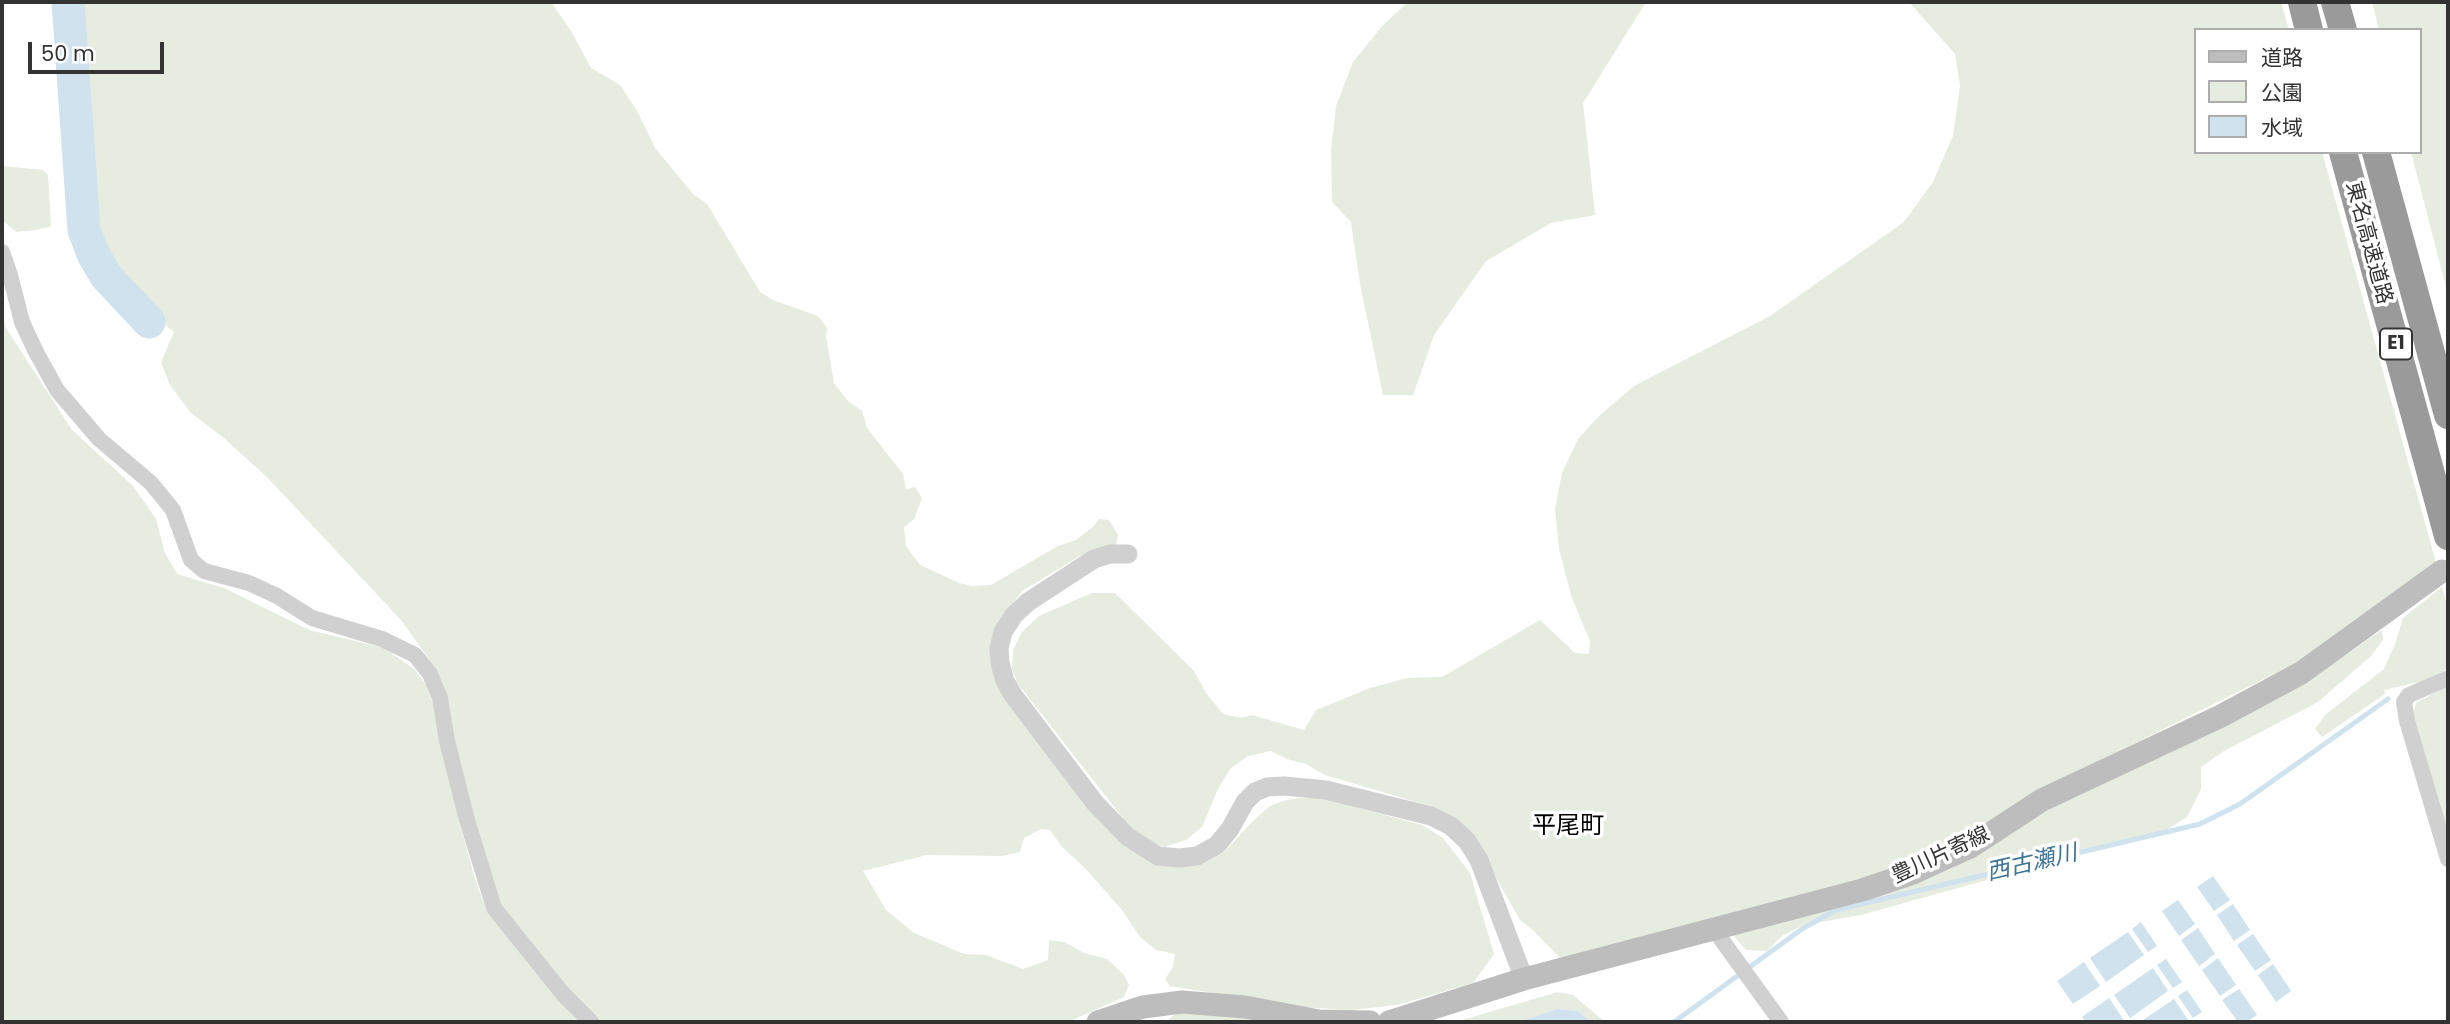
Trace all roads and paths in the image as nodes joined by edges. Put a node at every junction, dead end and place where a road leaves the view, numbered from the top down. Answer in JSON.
{"nodes":[{"id":1,"x":2302,"y":2,"type":"edge"},
{"id":2,"x":2336,"y":2,"type":"edge"},
{"id":3,"x":2308,"y":28,"type":"edge"},
{"id":4,"x":2342,"y":28,"type":"edge"},
{"id":5,"x":2344,"y":154,"type":"edge"},
{"id":6,"x":2377,"y":154,"type":"edge"},
{"id":7,"x":2,"y":252,"type":"edge"},
{"id":8,"x":2448,"y":415,"type":"edge"},
{"id":9,"x":2448,"y":536,"type":"edge"},
{"id":10,"x":1128,"y":554,"type":"dead end"},
{"id":11,"x":2442,"y":571,"type":"dead end"},
{"id":12,"x":2446,"y":679,"type":"dead end"},
{"id":13,"x":2448,"y":859,"type":"edge"},
{"id":14,"x":1713,"y":928,"type":"junction"},
{"id":15,"x":1524,"y":979,"type":"junction"},
{"id":16,"x":591,"y":1022,"type":"edge"},
{"id":17,"x":1098,"y":1022,"type":"edge"},
{"id":18,"x":1370,"y":1022,"type":"edge"},
{"id":19,"x":1389,"y":1022,"type":"edge"},
{"id":20,"x":1781,"y":1022,"type":"edge"}],
"edges":[{"from":1,"to":3,"type":"highway"},
{"from":2,"to":4,"type":"highway"},
{"from":5,"to":9,"type":"highway","name":"東名高速道路","number":"E1"},
{"from":6,"to":8,"type":"highway","name":"東名高速道路","number":"E1"},
{"from":7,"to":16,"type":"street"},
{"from":10,"to":15,"type":"street"},
{"from":11,"to":14,"type":"main road","name":"豊川片寄線"},
{"from":12,"to":13,"type":"street"},
{"from":14,"to":15,"type":"main road","name":"豊川片寄線"},
{"from":14,"to":20,"type":"street"},
{"from":15,"to":19,"type":"main road","name":"豊川片寄線"},
{"from":17,"to":18,"type":"main road"}]}
